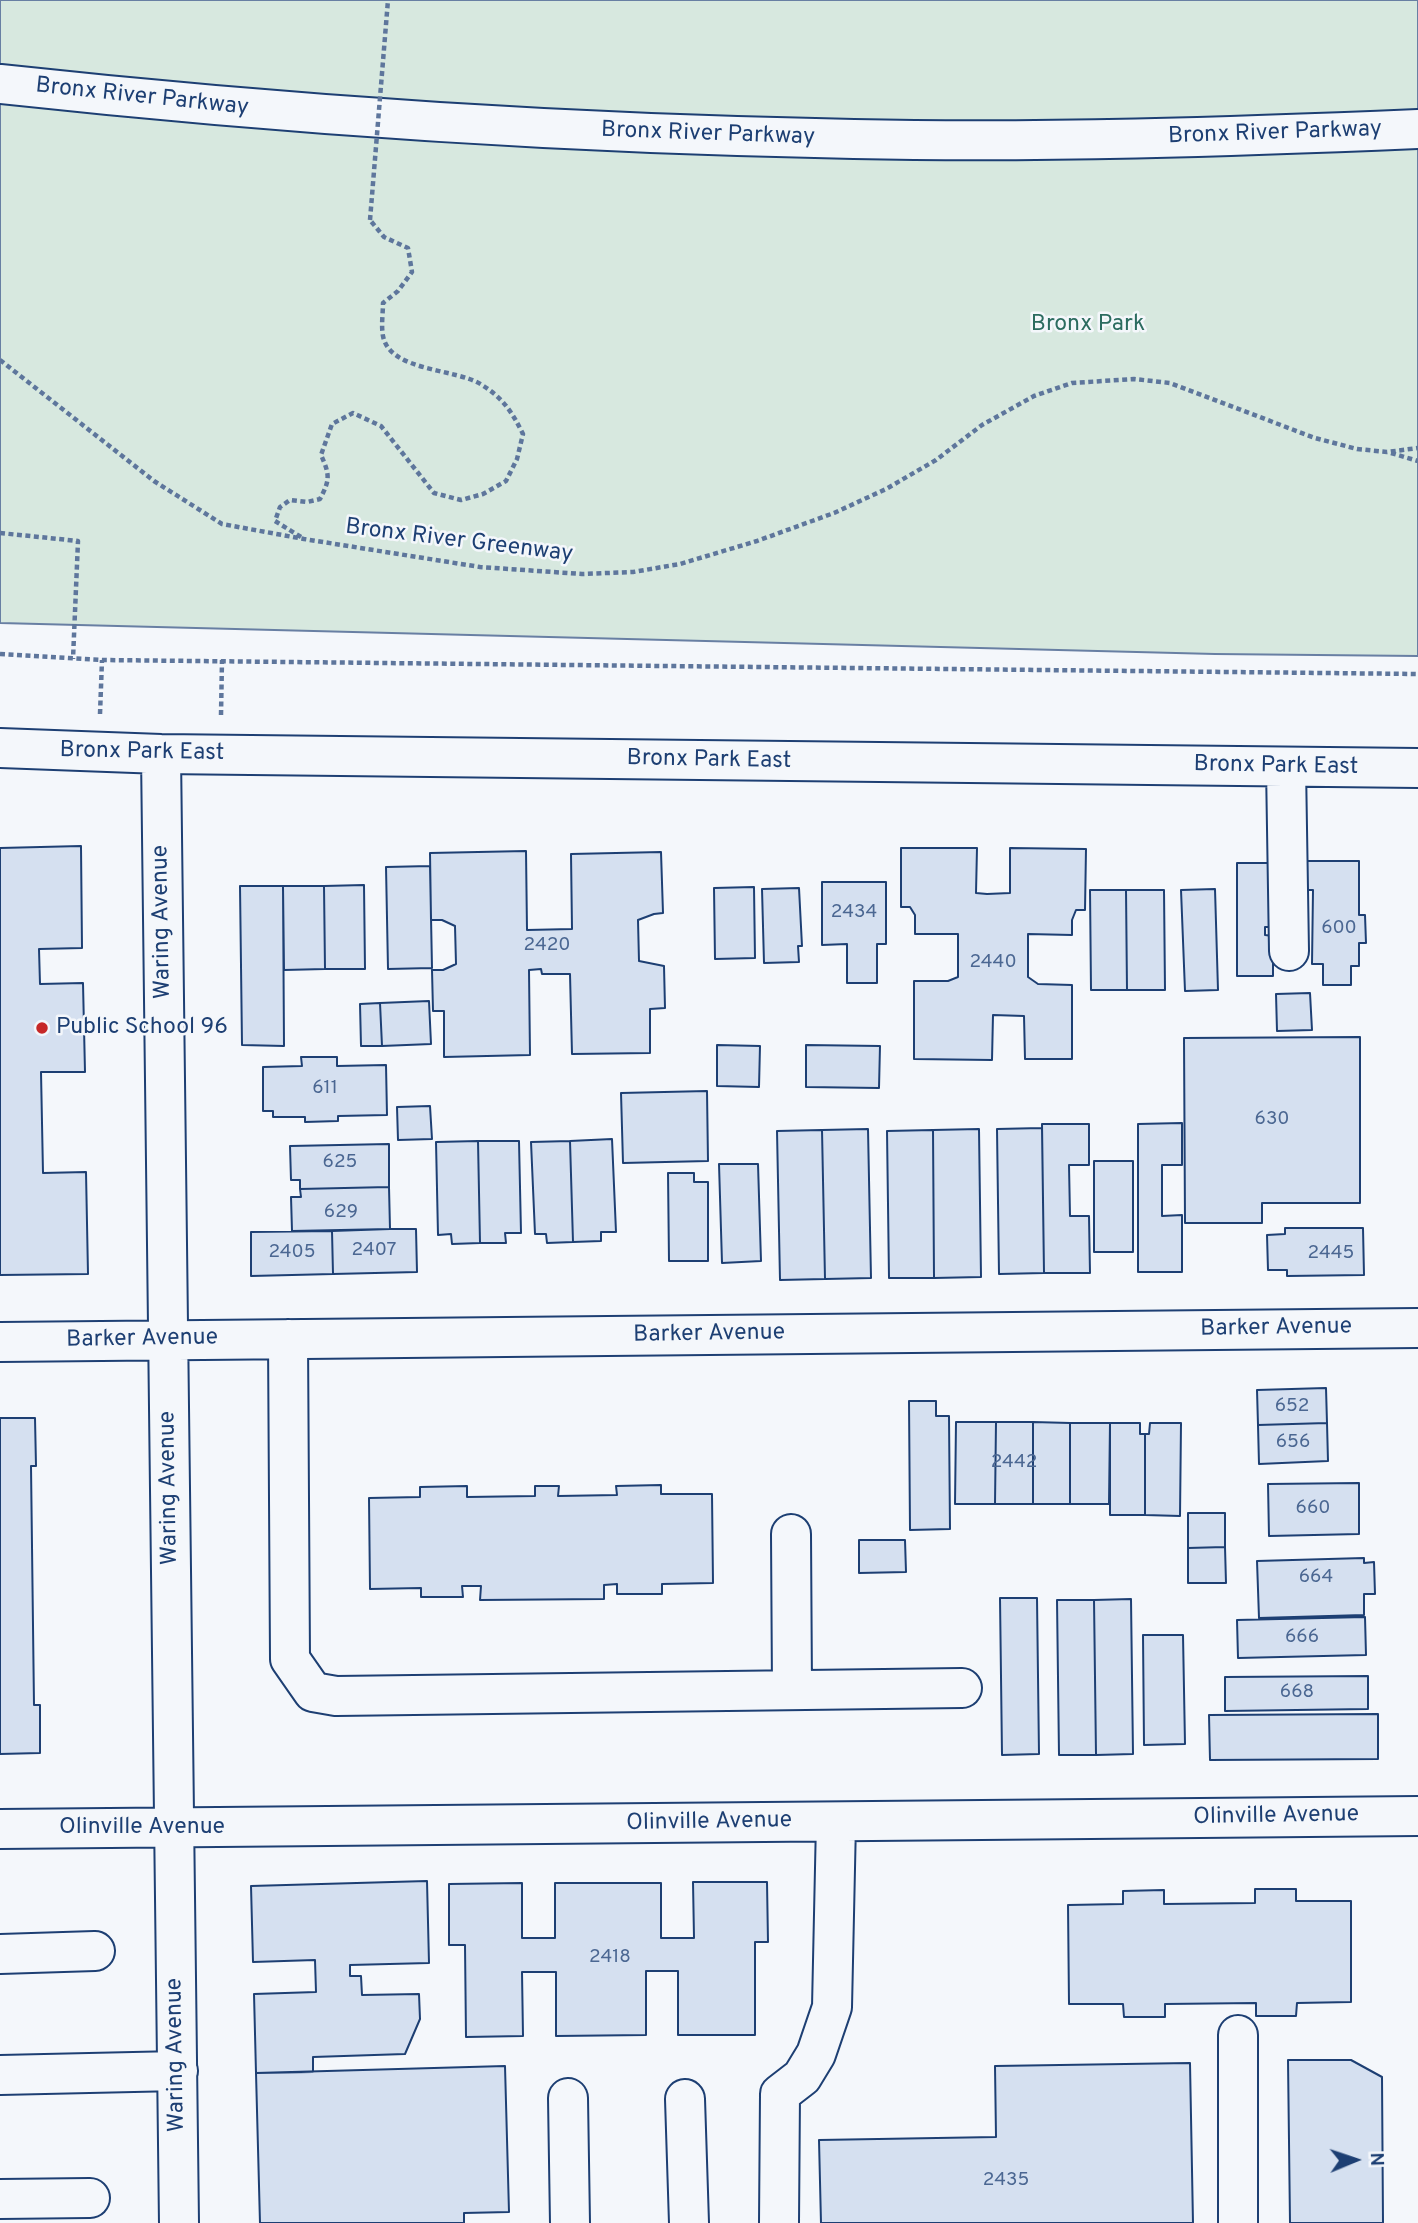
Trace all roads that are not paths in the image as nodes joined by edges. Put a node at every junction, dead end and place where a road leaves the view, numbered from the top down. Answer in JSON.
{"nodes":[{"id":1,"x":0,"y":84,"type":"edge"},
{"id":2,"x":1418,"y":129,"type":"edge"},
{"id":3,"x":1318,"y":133,"type":"junction"},
{"id":4,"x":1418,"y":140,"type":"edge"},
{"id":5,"x":0,"y":748,"type":"edge"},
{"id":6,"x":161,"y":754,"type":"junction"},
{"id":7,"x":1286,"y":767,"type":"junction"},
{"id":8,"x":1418,"y":768,"type":"edge"},
{"id":9,"x":1289,"y":951,"type":"dead end"},
{"id":10,"x":1418,"y":1328,"type":"edge"},
{"id":11,"x":288,"y":1339,"type":"junction"},
{"id":12,"x":169,"y":1340,"type":"junction"},
{"id":13,"x":0,"y":1342,"type":"edge"},
{"id":14,"x":790,"y":1534,"type":"dead end"},
{"id":15,"x":962,"y":1688,"type":"dead end"},
{"id":16,"x":793,"y":1689,"type":"junction"},
{"id":17,"x":1418,"y":1816,"type":"edge"},
{"id":18,"x":835,"y":1822,"type":"junction"},
{"id":19,"x":0,"y":1829,"type":"edge"},
{"id":20,"x":175,"y":1829,"type":"junction"},
{"id":21,"x":96,"y":1951,"type":"dead end"},
{"id":22,"x":0,"y":1954,"type":"edge"},
{"id":23,"x":1238,"y":2035,"type":"dead end"},
{"id":24,"x":178,"y":2071,"type":"junction"},
{"id":25,"x":0,"y":2075,"type":"edge"},
{"id":26,"x":568,"y":2098,"type":"dead end"},
{"id":27,"x":685,"y":2099,"type":"dead end"},
{"id":28,"x":90,"y":2198,"type":"dead end"},
{"id":29,"x":0,"y":2199,"type":"edge"},
{"id":30,"x":179,"y":2223,"type":"edge"},
{"id":31,"x":570,"y":2223,"type":"edge"},
{"id":32,"x":689,"y":2223,"type":"edge"},
{"id":33,"x":779,"y":2223,"type":"edge"},
{"id":34,"x":1238,"y":2223,"type":"edge"}],
"edges":[{"from":1,"to":3,"type":"main road","name":"Bronx River Parkway"},
{"from":2,"to":3,"type":"main road","name":"Bronx River Parkway"},
{"from":3,"to":4,"type":"main road"},
{"from":5,"to":6,"type":"main road","name":"Bronx Park East"},
{"from":6,"to":7,"type":"main road","name":"Bronx Park East"},
{"from":6,"to":12,"type":"main road","name":"Waring Avenue"},
{"from":7,"to":8,"type":"main road","name":"Bronx Park East"},
{"from":7,"to":9,"type":"main road"},
{"from":10,"to":11,"type":"main road","name":"Barker Avenue"},
{"from":11,"to":12,"type":"main road","name":"Barker Avenue"},
{"from":11,"to":16,"type":"main road"},
{"from":12,"to":13,"type":"main road","name":"Barker Avenue"},
{"from":12,"to":20,"type":"main road","name":"Waring Avenue"},
{"from":14,"to":16,"type":"main road"},
{"from":15,"to":16,"type":"main road"},
{"from":17,"to":18,"type":"main road","name":"Olinville Avenue"},
{"from":18,"to":20,"type":"main road","name":"Olinville Avenue"},
{"from":18,"to":33,"type":"main road"},
{"from":19,"to":20,"type":"main road","name":"Olinville Avenue"},
{"from":20,"to":24,"type":"main road","name":"Waring Avenue"},
{"from":21,"to":22,"type":"main road"},
{"from":23,"to":34,"type":"main road"},
{"from":24,"to":25,"type":"main road"},
{"from":24,"to":30,"type":"main road","name":"Waring Avenue"},
{"from":26,"to":31,"type":"main road"},
{"from":27,"to":32,"type":"main road"},
{"from":28,"to":29,"type":"main road"}]}
